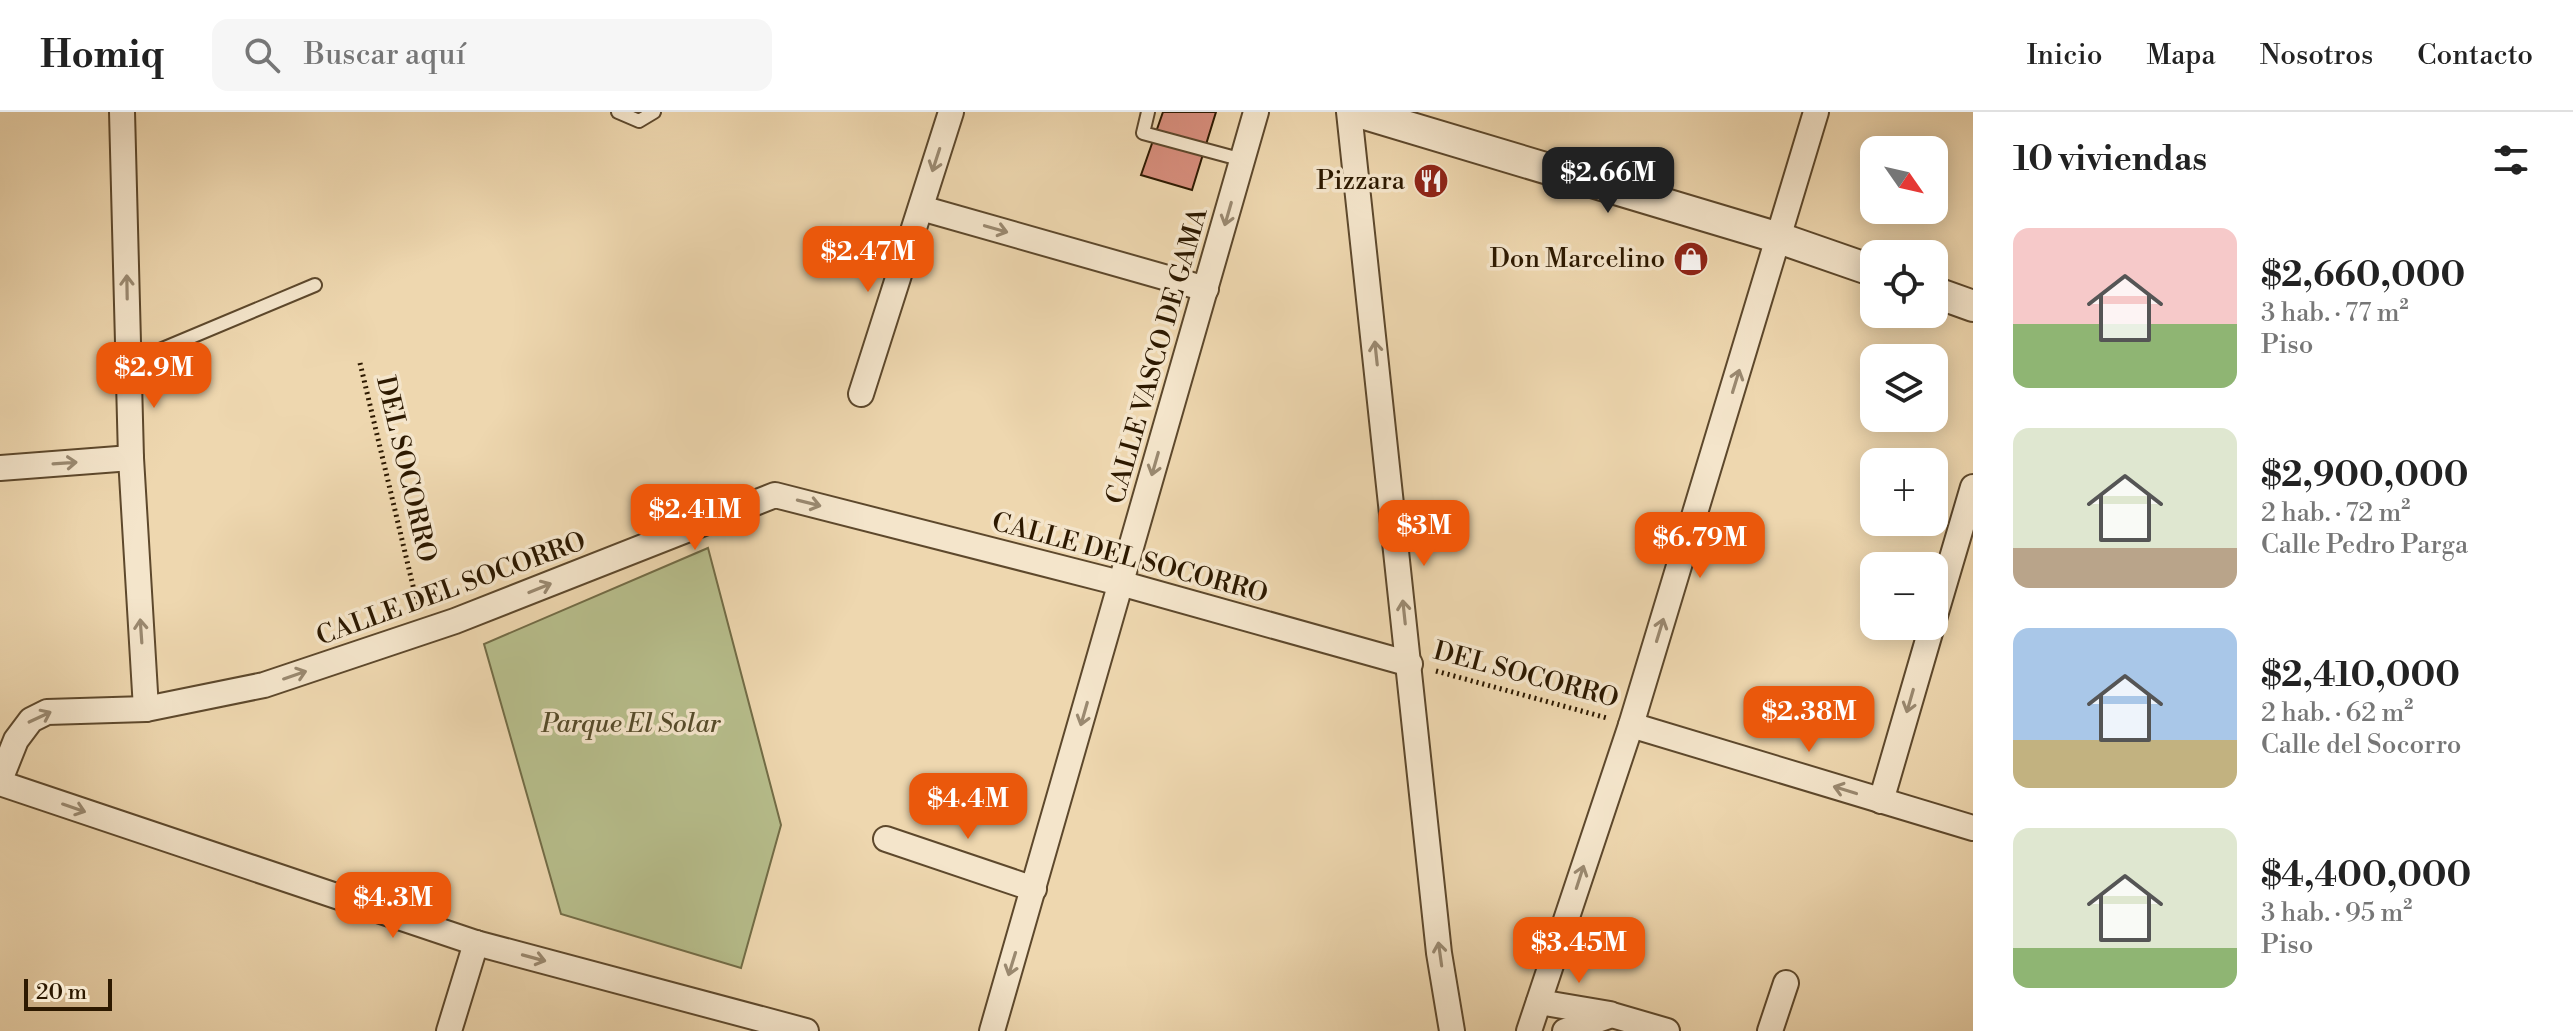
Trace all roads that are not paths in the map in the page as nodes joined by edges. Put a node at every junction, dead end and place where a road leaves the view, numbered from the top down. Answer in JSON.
{"nodes":[{"id":1,"x":122,"y":112,"type":"edge"},
{"id":2,"x":618,"y":112,"type":"edge"},
{"id":3,"x":654,"y":112,"type":"edge"},
{"id":4,"x":951,"y":112,"type":"edge"},
{"id":5,"x":1148,"y":112,"type":"edge"},
{"id":6,"x":1256,"y":112,"type":"edge"},
{"id":7,"x":1349,"y":112,"type":"edge"},
{"id":8,"x":1358,"y":112,"type":"edge"},
{"id":9,"x":1816,"y":112,"type":"edge"},
{"id":10,"x":1243,"y":160,"type":"junction"},
{"id":11,"x":921,"y":208,"type":"junction"},
{"id":12,"x":1779,"y":238,"type":"junction"},
{"id":13,"x":1860,"y":266,"type":"edge"},
{"id":14,"x":315,"y":285,"type":"dead end"},
{"id":15,"x":1206,"y":289,"type":"junction"},
{"id":16,"x":1948,"y":297,"type":"edge"},
{"id":17,"x":1973,"y":306,"type":"edge"},
{"id":18,"x":129,"y":363,"type":"junction"},
{"id":19,"x":861,"y":394,"type":"dead end"},
{"id":20,"x":131,"y":458,"type":"junction"},
{"id":21,"x":0,"y":468,"type":"edge"},
{"id":22,"x":1973,"y":487,"type":"edge"},
{"id":23,"x":1948,"y":572,"type":"edge"},
{"id":24,"x":1120,"y":583,"type":"junction"},
{"id":25,"x":1928,"y":640,"type":"edge"},
{"id":26,"x":1410,"y":664,"type":"junction"},
{"id":27,"x":146,"y":709,"type":"junction"},
{"id":28,"x":1631,"y":725,"type":"junction"},
{"id":29,"x":0,"y":781,"type":"edge"},
{"id":30,"x":1881,"y":801,"type":"junction"},
{"id":31,"x":1973,"y":828,"type":"edge"},
{"id":32,"x":886,"y":839,"type":"dead end"},
{"id":33,"x":1034,"y":889,"type":"junction"},
{"id":34,"x":476,"y":943,"type":"junction"},
{"id":35,"x":1786,"y":983,"type":"dead end"},
{"id":36,"x":1539,"y":1002,"type":"junction"},
{"id":37,"x":1612,"y":1015,"type":"junction"},
{"id":38,"x":449,"y":1031,"type":"edge"},
{"id":39,"x":806,"y":1031,"type":"edge"},
{"id":40,"x":992,"y":1031,"type":"edge"},
{"id":41,"x":1452,"y":1031,"type":"edge"},
{"id":42,"x":1529,"y":1031,"type":"edge"},
{"id":43,"x":1565,"y":1031,"type":"edge"},
{"id":44,"x":1667,"y":1031,"type":"edge"},
{"id":45,"x":1770,"y":1031,"type":"edge"}],
"edges":[{"from":18,"to":1,"type":"street","one_way":true},
{"from":2,"to":3,"type":"lane"},
{"from":4,"to":11,"type":"street","one_way":true},
{"from":5,"to":10,"type":"lane"},
{"from":6,"to":10,"type":"street","name":"CALLE VASCO DE GAMA"},
{"from":26,"to":7,"type":"street","one_way":true},
{"from":8,"to":12,"type":"street"},
{"from":9,"to":12,"type":"street"},
{"from":10,"to":15,"type":"street","name":"CALLE VASCO DE GAMA","one_way":true},
{"from":11,"to":15,"type":"street","one_way":true},
{"from":11,"to":19,"type":"street"},
{"from":12,"to":13,"type":"street"},
{"from":28,"to":12,"type":"street","one_way":true},
{"from":14,"to":18,"type":"lane"},
{"from":15,"to":24,"type":"street","name":"CALLE VASCO DE GAMA","one_way":true},
{"from":16,"to":17,"type":"street"},
{"from":18,"to":20,"type":"street"},
{"from":21,"to":20,"type":"street","one_way":true},
{"from":27,"to":20,"type":"street","one_way":true},
{"from":22,"to":23,"type":"street"},
{"from":24,"to":26,"type":"street","name":"CALLE DEL SOCORRO"},
{"from":27,"to":24,"type":"street","name":"CALLE DEL SOCORRO","one_way":true},
{"from":24,"to":33,"type":"street","name":"CALLE VASCO DE GAMA","one_way":true},
{"from":25,"to":30,"type":"street","one_way":true},
{"from":41,"to":26,"type":"street","one_way":true},
{"from":29,"to":27,"type":"street","name":"CALLE DEL SOCORRO","one_way":true},
{"from":30,"to":28,"type":"street","one_way":true},
{"from":36,"to":28,"type":"street","one_way":true},
{"from":29,"to":34,"type":"street","one_way":true},
{"from":30,"to":31,"type":"street"},
{"from":32,"to":33,"type":"street"},
{"from":33,"to":40,"type":"street","name":"CALLE VASCO DE GAMA","one_way":true},
{"from":34,"to":38,"type":"street"},
{"from":34,"to":39,"type":"street","one_way":true},
{"from":35,"to":45,"type":"street"},
{"from":36,"to":37,"type":"street"},
{"from":36,"to":42,"type":"street"},
{"from":37,"to":43,"type":"street"},
{"from":37,"to":44,"type":"street"}]}
